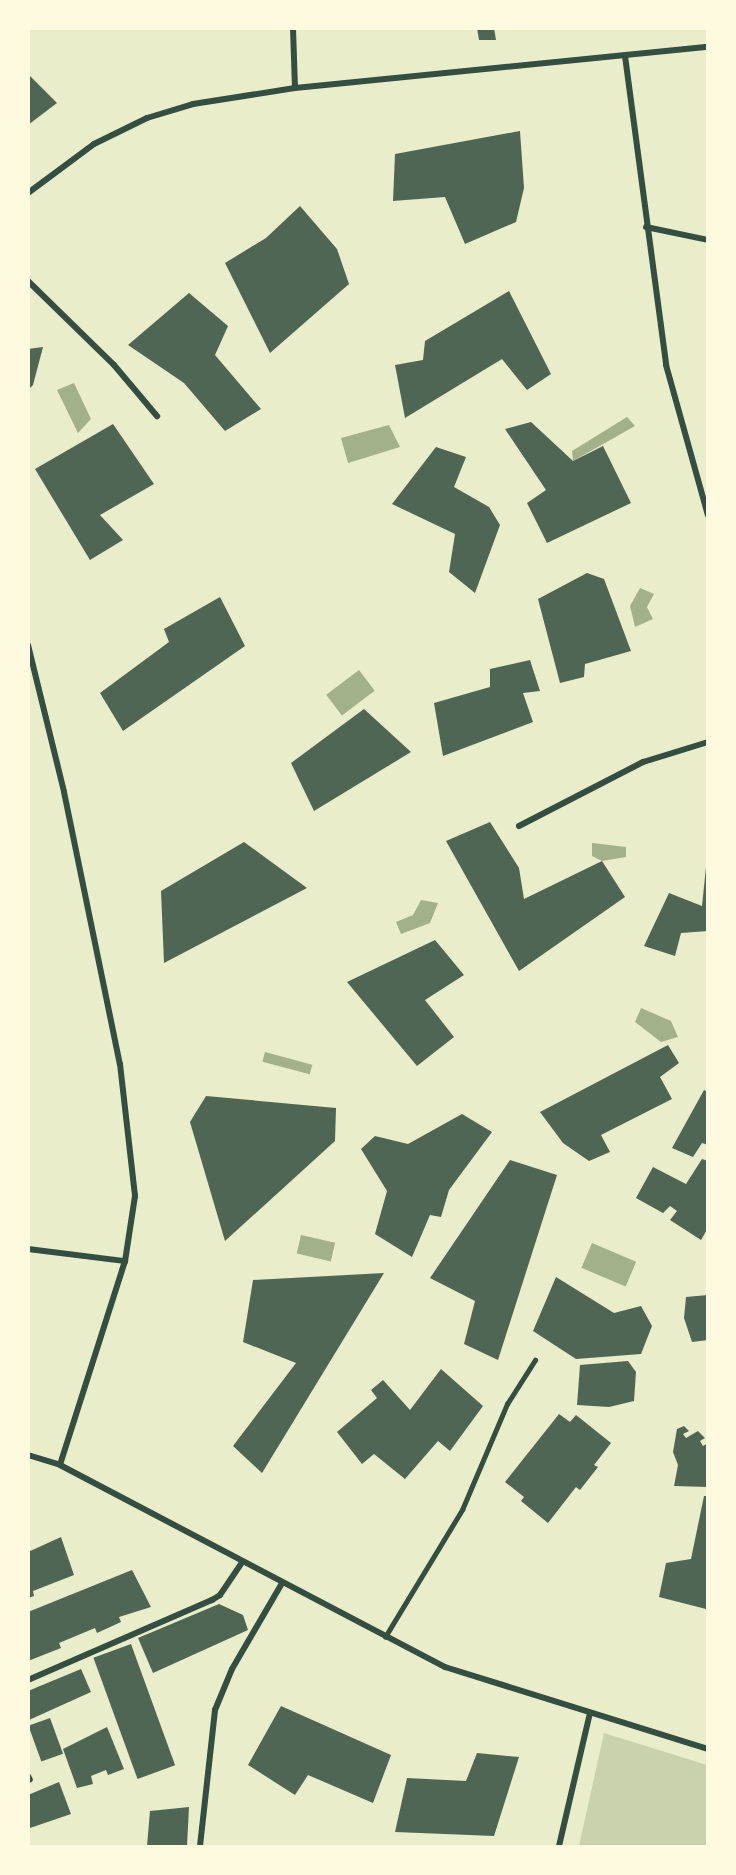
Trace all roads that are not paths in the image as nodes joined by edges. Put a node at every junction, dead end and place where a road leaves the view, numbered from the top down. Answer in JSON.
{"nodes":[{"id":1,"x":293,"y":28,"type":"edge"},
{"id":2,"x":708,"y":46,"type":"edge"},
{"id":3,"x":625,"y":56,"type":"junction"},
{"id":4,"x":295,"y":88,"type":"junction"},
{"id":5,"x":28,"y":193,"type":"edge"},
{"id":6,"x":646,"y":227,"type":"junction"},
{"id":7,"x":708,"y":240,"type":"edge"},
{"id":8,"x":28,"y":280,"type":"edge"},
{"id":9,"x":157,"y":416,"type":"dead end"},
{"id":10,"x":708,"y":516,"type":"edge"},
{"id":11,"x":28,"y":645,"type":"edge"},
{"id":12,"x":708,"y":742,"type":"edge"},
{"id":13,"x":519,"y":826,"type":"dead end"},
{"id":14,"x":28,"y":1249,"type":"edge"},
{"id":15,"x":125,"y":1261,"type":"junction"},
{"id":16,"x":535,"y":1360,"type":"dead end"},
{"id":17,"x":28,"y":1455,"type":"edge"},
{"id":18,"x":60,"y":1465,"type":"junction"},
{"id":19,"x":242,"y":1562,"type":"junction"},
{"id":20,"x":282,"y":1583,"type":"junction"},
{"id":21,"x":385,"y":1637,"type":"junction"},
{"id":22,"x":28,"y":1680,"type":"edge"},
{"id":23,"x":590,"y":1713,"type":"junction"},
{"id":24,"x":708,"y":1749,"type":"edge"},
{"id":25,"x":200,"y":1846,"type":"edge"},
{"id":26,"x":559,"y":1846,"type":"edge"}],
"edges":[{"from":1,"to":4,"type":"street"},
{"from":2,"to":3,"type":"street"},
{"from":3,"to":4,"type":"street"},
{"from":3,"to":6,"type":"street"},
{"from":4,"to":5,"type":"street"},
{"from":6,"to":7,"type":"street"},
{"from":6,"to":10,"type":"street"},
{"from":8,"to":9,"type":"street"},
{"from":11,"to":15,"type":"street"},
{"from":12,"to":13,"type":"street"},
{"from":14,"to":15,"type":"street"},
{"from":15,"to":18,"type":"street"},
{"from":16,"to":21,"type":"lane"},
{"from":17,"to":18,"type":"street"},
{"from":18,"to":19,"type":"street"},
{"from":19,"to":20,"type":"street"},
{"from":19,"to":22,"type":"street"},
{"from":20,"to":21,"type":"street"},
{"from":20,"to":25,"type":"street"},
{"from":21,"to":23,"type":"street"},
{"from":23,"to":24,"type":"street"},
{"from":23,"to":26,"type":"street"}]}
